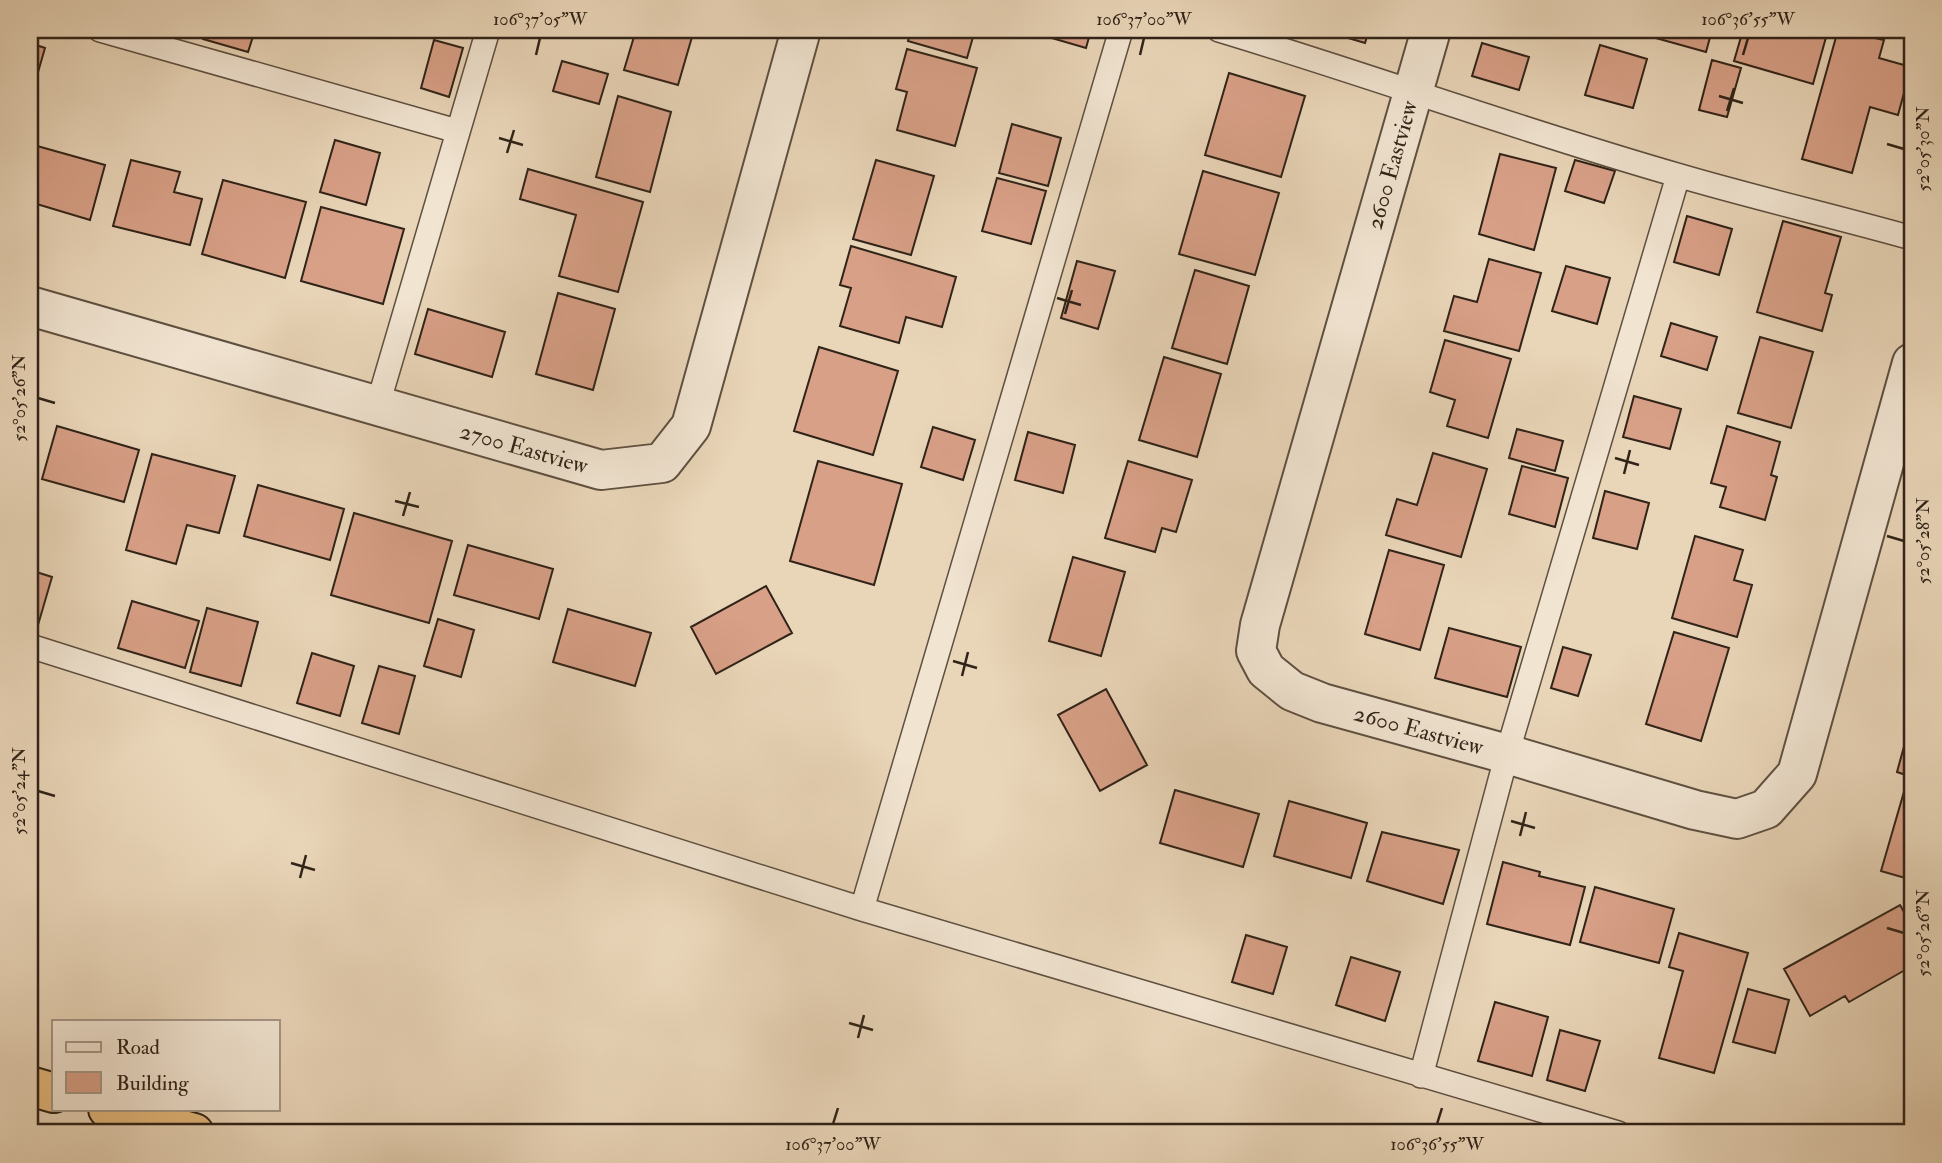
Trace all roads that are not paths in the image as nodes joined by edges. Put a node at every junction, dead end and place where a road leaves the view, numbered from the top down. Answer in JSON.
{"nodes":[{"id":1,"x":100,"y":30,"type":"edge"},
{"id":2,"x":488,"y":30,"type":"edge"},
{"id":3,"x":801,"y":30,"type":"edge"},
{"id":4,"x":1121,"y":30,"type":"edge"},
{"id":5,"x":1219,"y":30,"type":"edge"},
{"id":6,"x":1431,"y":30,"type":"edge"},
{"id":7,"x":1413,"y":90,"type":"junction"},
{"id":8,"x":457,"y":131,"type":"junction"},
{"id":9,"x":1678,"y":176,"type":"junction"},
{"id":10,"x":1912,"y":238,"type":"edge"},
{"id":11,"x":30,"y":306,"type":"edge"},
{"id":12,"x":1912,"y":363,"type":"edge"},
{"id":13,"x":378,"y":404,"type":"junction"},
{"id":14,"x":30,"y":646,"type":"edge"},
{"id":15,"x":1507,"y":754,"type":"junction"},
{"id":16,"x":862,"y":909,"type":"junction"},
{"id":17,"x":1421,"y":1076,"type":"junction"},
{"id":18,"x":30,"y":1087,"type":"edge"},
{"id":19,"x":52,"y":1092,"type":"edge"},
{"id":20,"x":112,"y":1110,"type":"edge"},
{"id":21,"x":194,"y":1133,"type":"edge"},
{"id":22,"x":1618,"y":1133,"type":"edge"}],
"edges":[{"from":1,"to":8,"type":"lane"},
{"from":2,"to":8,"type":"lane"},
{"from":3,"to":13,"type":"street","name":"2700 Eastview"},
{"from":4,"to":16,"type":"lane"},
{"from":5,"to":7,"type":"lane"},
{"from":6,"to":7,"type":"street","name":"2600 Eastview"},
{"from":7,"to":9,"type":"lane"},
{"from":7,"to":15,"type":"street","name":"2600 Eastview"},
{"from":8,"to":13,"type":"lane"},
{"from":9,"to":10,"type":"lane"},
{"from":9,"to":15,"type":"lane"},
{"from":11,"to":13,"type":"street","name":"2700 Eastview"},
{"from":12,"to":15,"type":"street","name":"2600 Eastview"},
{"from":14,"to":16,"type":"lane"},
{"from":15,"to":17,"type":"lane"},
{"from":16,"to":17,"type":"lane"},
{"from":17,"to":22,"type":"lane"},
{"from":18,"to":19,"type":"highway"},
{"from":20,"to":21,"type":"highway"}]}
